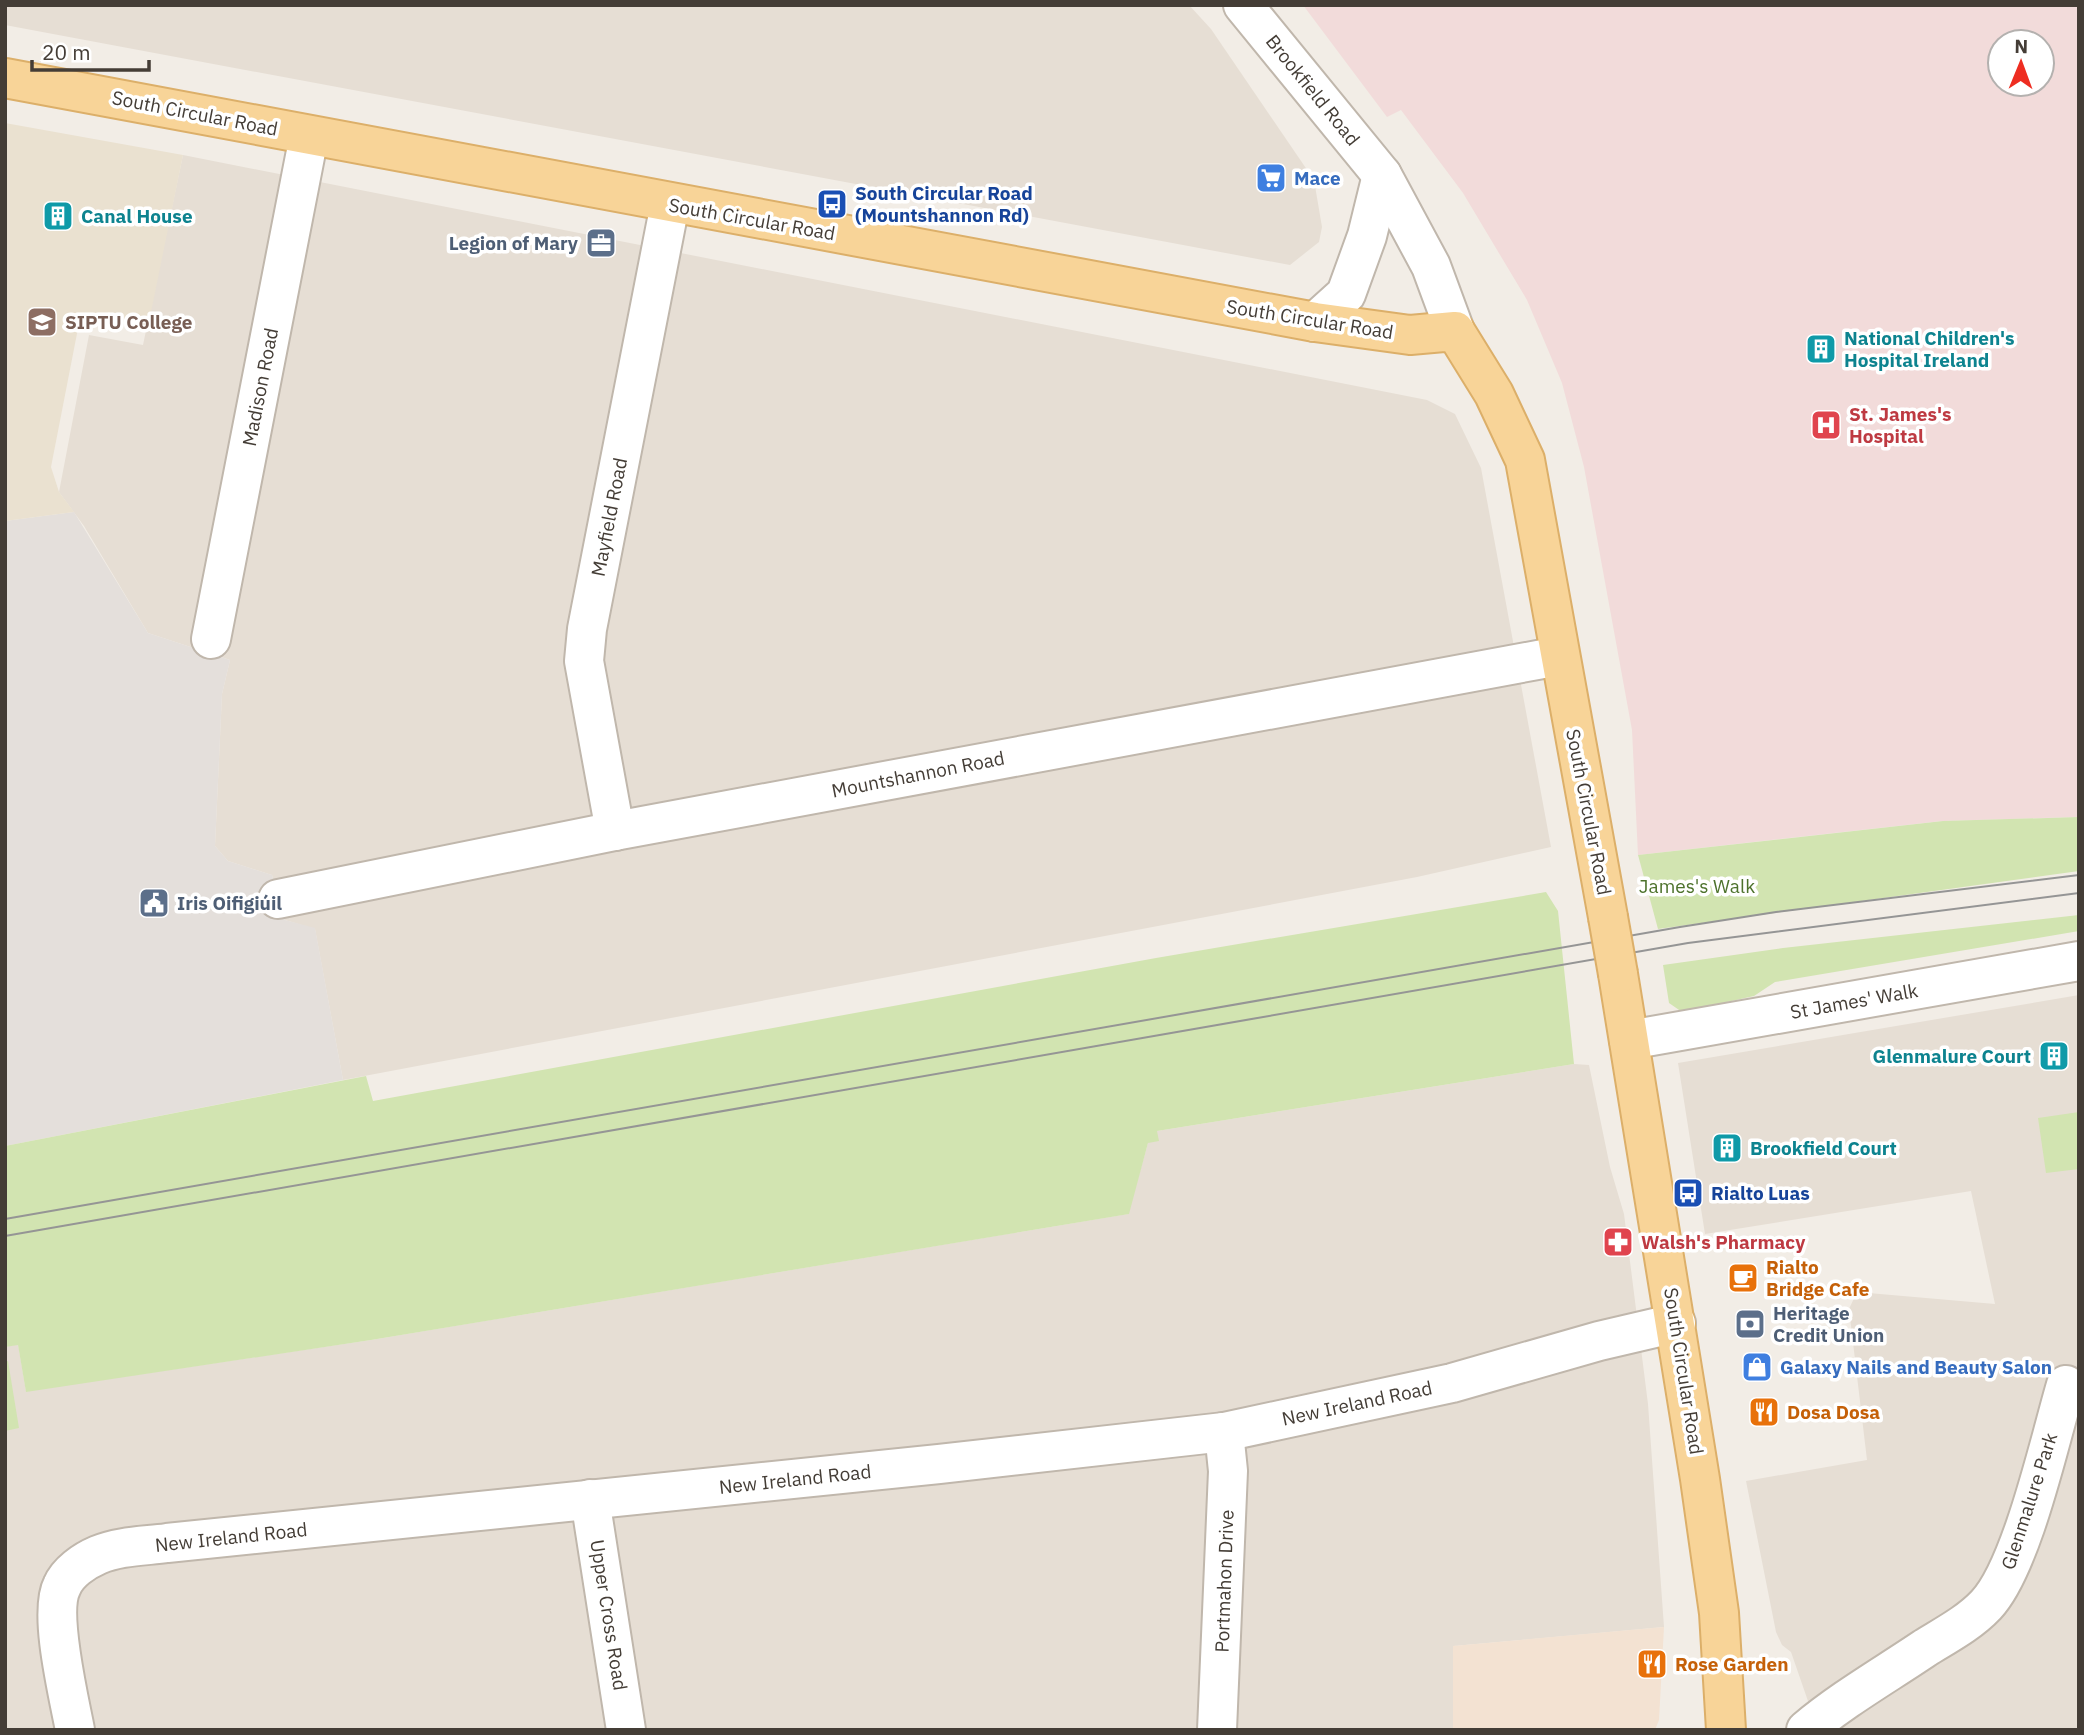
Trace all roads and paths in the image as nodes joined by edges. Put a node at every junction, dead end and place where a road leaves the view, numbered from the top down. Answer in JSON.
{"nodes":[{"id":1,"x":1244,"y":5,"type":"edge"},
{"id":2,"x":5,"y":78,"type":"edge"},
{"id":3,"x":309,"y":136,"type":"junction"},
{"id":4,"x":1382,"y":176,"type":"junction"},
{"id":5,"x":670,"y":204,"type":"junction"},
{"id":6,"x":1315,"y":322,"type":"junction"},
{"id":7,"x":1455,"y":331,"type":"junction"},
{"id":8,"x":211,"y":639,"type":"dead end"},
{"id":9,"x":1559,"y":656,"type":"junction"},
{"id":10,"x":615,"y":831,"type":"junction"},
{"id":11,"x":278,"y":899,"type":"dead end"},
{"id":12,"x":2079,"y":961,"type":"edge"},
{"id":13,"x":1629,"y":1040,"type":"junction"},
{"id":14,"x":1676,"y":1323,"type":"junction"},
{"id":15,"x":2066,"y":1385,"type":"dead end"},
{"id":16,"x":1224,"y":1432,"type":"junction"},
{"id":17,"x":590,"y":1499,"type":"junction"},
{"id":18,"x":75,"y":1730,"type":"edge"},
{"id":19,"x":626,"y":1730,"type":"edge"},
{"id":20,"x":1217,"y":1730,"type":"edge"},
{"id":21,"x":1726,"y":1730,"type":"edge"},
{"id":22,"x":1806,"y":1730,"type":"edge"}],
"edges":[{"from":1,"to":4,"type":"street","name":"Brookfield Road"},
{"from":2,"to":3,"type":"main road","name":"South Circular Road"},
{"from":3,"to":5,"type":"main road","name":"South Circular Road"},
{"from":3,"to":8,"type":"street","name":"Madison Road"},
{"from":4,"to":6,"type":"street"},
{"from":4,"to":7,"type":"street","name":"Brookfield Road"},
{"from":5,"to":6,"type":"main road","name":"South Circular Road"},
{"from":5,"to":10,"type":"street","name":"Mayfield Road"},
{"from":6,"to":7,"type":"main road","name":"South Circular Road"},
{"from":7,"to":9,"type":"main road","name":"South Circular Road"},
{"from":9,"to":10,"type":"street","name":"Mountshannon Road"},
{"from":9,"to":13,"type":"main road","name":"South Circular Road","bridge":true},
{"from":10,"to":11,"type":"street","name":"Mountshannon Road"},
{"from":12,"to":13,"type":"street","name":"St James' Walk"},
{"from":13,"to":14,"type":"main road","name":"South Circular Road"},
{"from":14,"to":16,"type":"street","name":"New Ireland Road"},
{"from":14,"to":21,"type":"main road","name":"South Circular Road"},
{"from":15,"to":22,"type":"street","name":"Glenmalure Park"},
{"from":16,"to":17,"type":"street","name":"New Ireland Road"},
{"from":16,"to":20,"type":"street","name":"Portmahon Drive"},
{"from":17,"to":18,"type":"street","name":"New Ireland Road"},
{"from":17,"to":19,"type":"street","name":"Upper Cross Road"}]}
